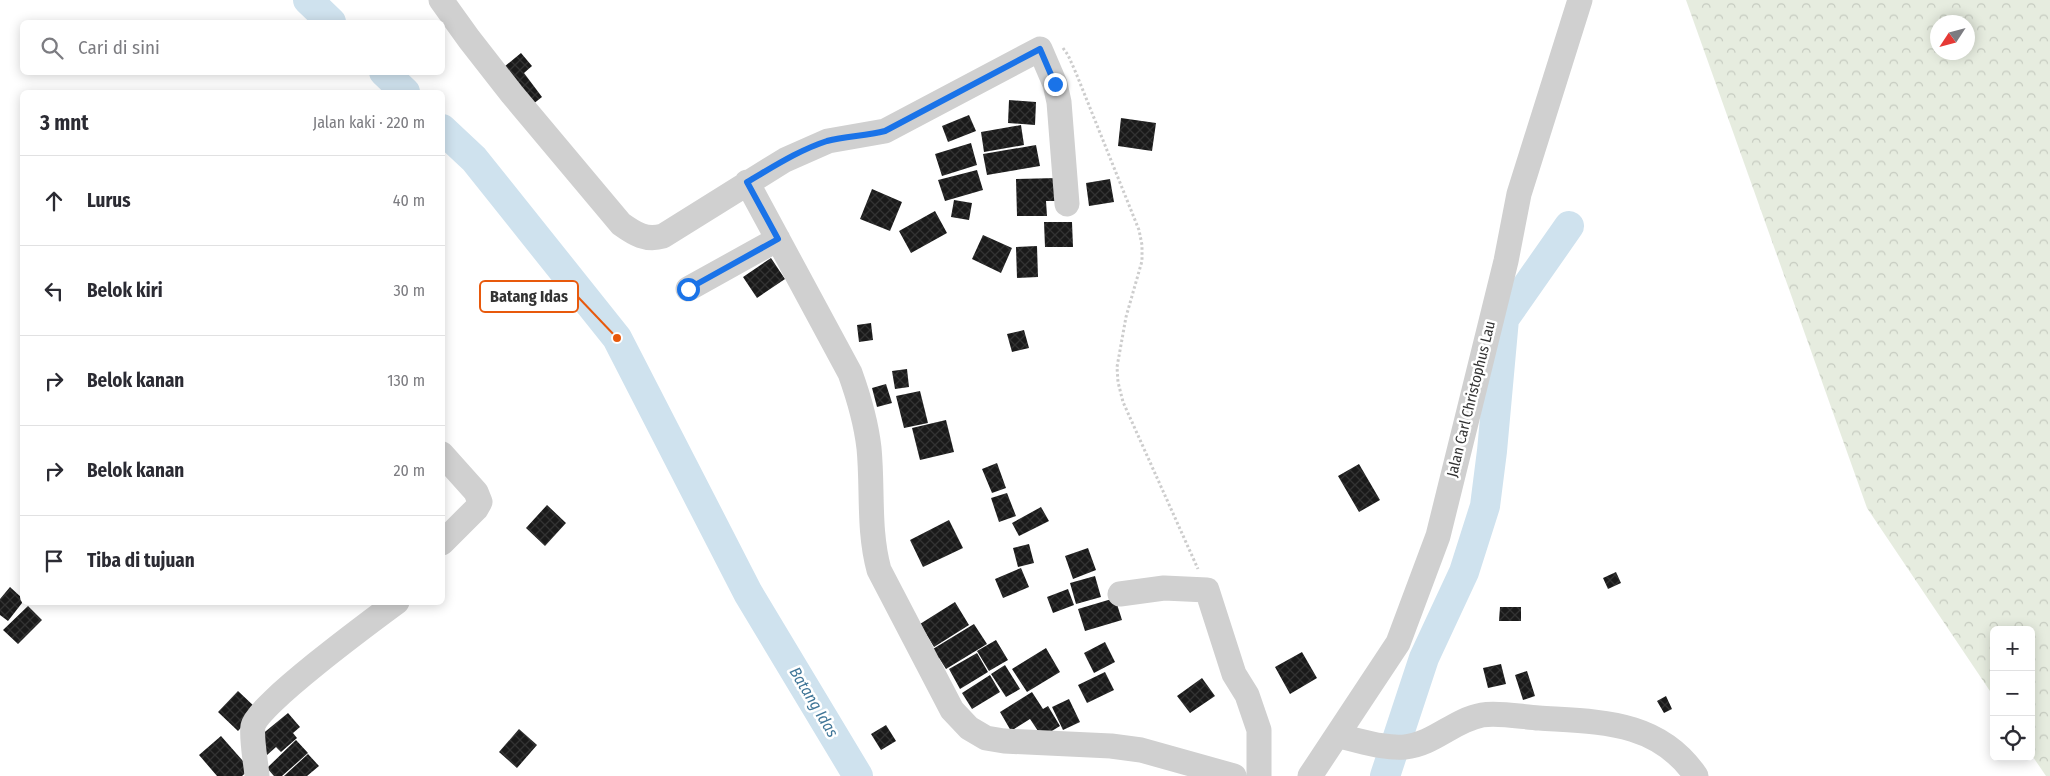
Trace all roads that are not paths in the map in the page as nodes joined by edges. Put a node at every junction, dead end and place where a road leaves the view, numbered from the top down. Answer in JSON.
{"nodes":[{"id":1,"x":441,"y":0,"type":"edge"},
{"id":2,"x":1580,"y":0,"type":"edge"},
{"id":3,"x":747,"y":182,"type":"junction"},
{"id":4,"x":1067,"y":204,"type":"dead end"},
{"id":5,"x":778,"y":239,"type":"junction"},
{"id":6,"x":688,"y":289,"type":"dead end"},
{"id":7,"x":445,"y":457,"type":"edge"},
{"id":8,"x":445,"y":540,"type":"edge"},
{"id":9,"x":1120,"y":594,"type":"dead end"},
{"id":10,"x":394,"y":605,"type":"edge"},
{"id":11,"x":1338,"y":736,"type":"junction"},
{"id":12,"x":257,"y":776,"type":"edge"},
{"id":13,"x":1234,"y":776,"type":"edge"},
{"id":14,"x":1258,"y":776,"type":"edge"},
{"id":15,"x":1310,"y":776,"type":"edge"},
{"id":16,"x":1696,"y":776,"type":"edge"}],
"edges":[{"from":1,"to":3,"type":"street"},
{"from":2,"to":11,"type":"street","name":"Jalan Carl Christophus Lau"},
{"from":3,"to":4,"type":"street"},
{"from":3,"to":5,"type":"street"},
{"from":5,"to":6,"type":"street"},
{"from":5,"to":13,"type":"street"},
{"from":7,"to":8,"type":"street"},
{"from":9,"to":14,"type":"street"},
{"from":10,"to":12,"type":"street"},
{"from":11,"to":15,"type":"street","name":"Jalan Carl Christophus Lau"},
{"from":11,"to":16,"type":"street"}]}
